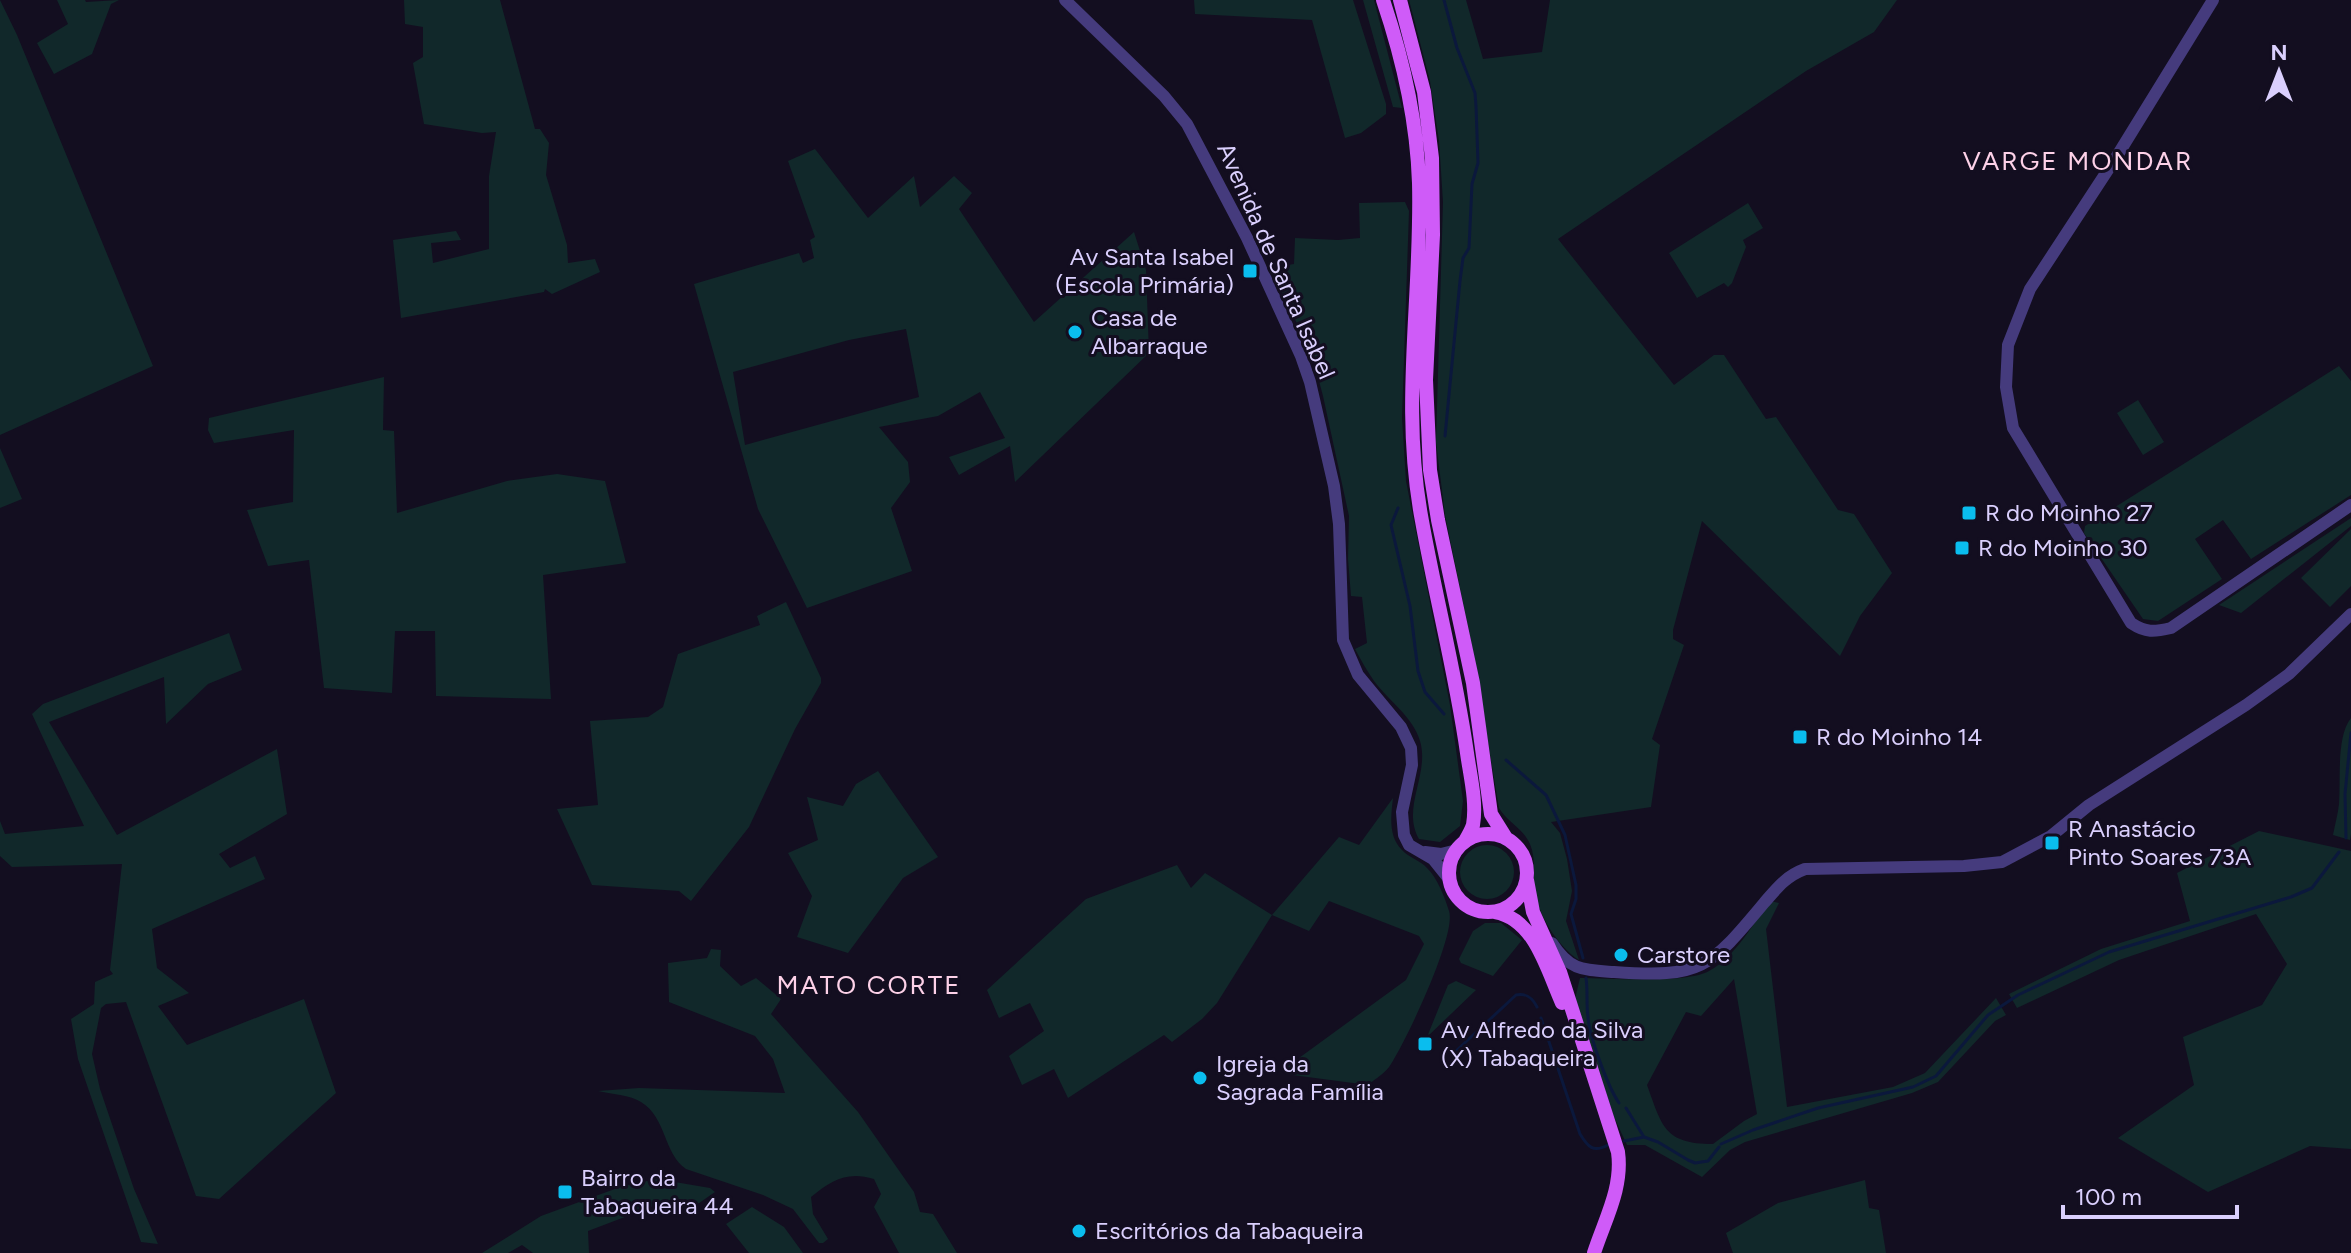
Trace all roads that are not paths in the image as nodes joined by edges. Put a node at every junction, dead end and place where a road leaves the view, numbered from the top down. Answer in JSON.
{"nodes":[{"id":1,"x":1065,"y":0,"type":"edge"},
{"id":2,"x":1383,"y":0,"type":"edge"},
{"id":3,"x":1400,"y":0,"type":"edge"},
{"id":4,"x":2213,"y":0,"type":"edge"},
{"id":5,"x":2351,"y":505,"type":"edge"},
{"id":6,"x":2351,"y":614,"type":"edge"},
{"id":7,"x":1506,"y":838,"type":"junction"},
{"id":8,"x":1461,"y":846,"type":"junction"},
{"id":9,"x":1418,"y":851,"type":"junction"},
{"id":10,"x":1449,"y":879,"type":"junction"},
{"id":11,"x":1527,"y":880,"type":"junction"},
{"id":12,"x":1493,"y":912,"type":"junction"},
{"id":13,"x":1535,"y":930,"type":"junction"},
{"id":14,"x":1589,"y":971,"type":"junction"},
{"id":15,"x":1560,"y":972,"type":"junction"},
{"id":16,"x":1569,"y":998,"type":"junction"},
{"id":17,"x":1592,"y":1069,"type":"junction"},
{"id":18,"x":1594,"y":1253,"type":"edge"}],
"edges":[{"from":1,"to":9,"type":"street","name":"Avenida de Santa Isabel"},
{"from":2,"to":8,"type":"main road"},
{"from":3,"to":7,"type":"main road"},
{"from":4,"to":5,"type":"street"},
{"from":6,"to":14,"type":"street"},
{"from":7,"to":8,"type":"main road"},
{"from":7,"to":11,"type":"main road"},
{"from":8,"to":9,"type":"street"},
{"from":8,"to":10,"type":"main road"},
{"from":9,"to":10,"type":"street","name":"Avenida de Santa Isabel"},
{"from":10,"to":12,"type":"main road"},
{"from":11,"to":12,"type":"main road"},
{"from":11,"to":13,"type":"main road"},
{"from":12,"to":13,"type":"main road"},
{"from":13,"to":14,"type":"street"},
{"from":13,"to":15,"type":"main road"},
{"from":13,"to":17,"type":"main road"},
{"from":14,"to":15,"type":"street"},
{"from":14,"to":16,"type":"street"},
{"from":15,"to":16,"type":"main road"},
{"from":16,"to":17,"type":"main road"},
{"from":17,"to":18,"type":"main road"}]}
